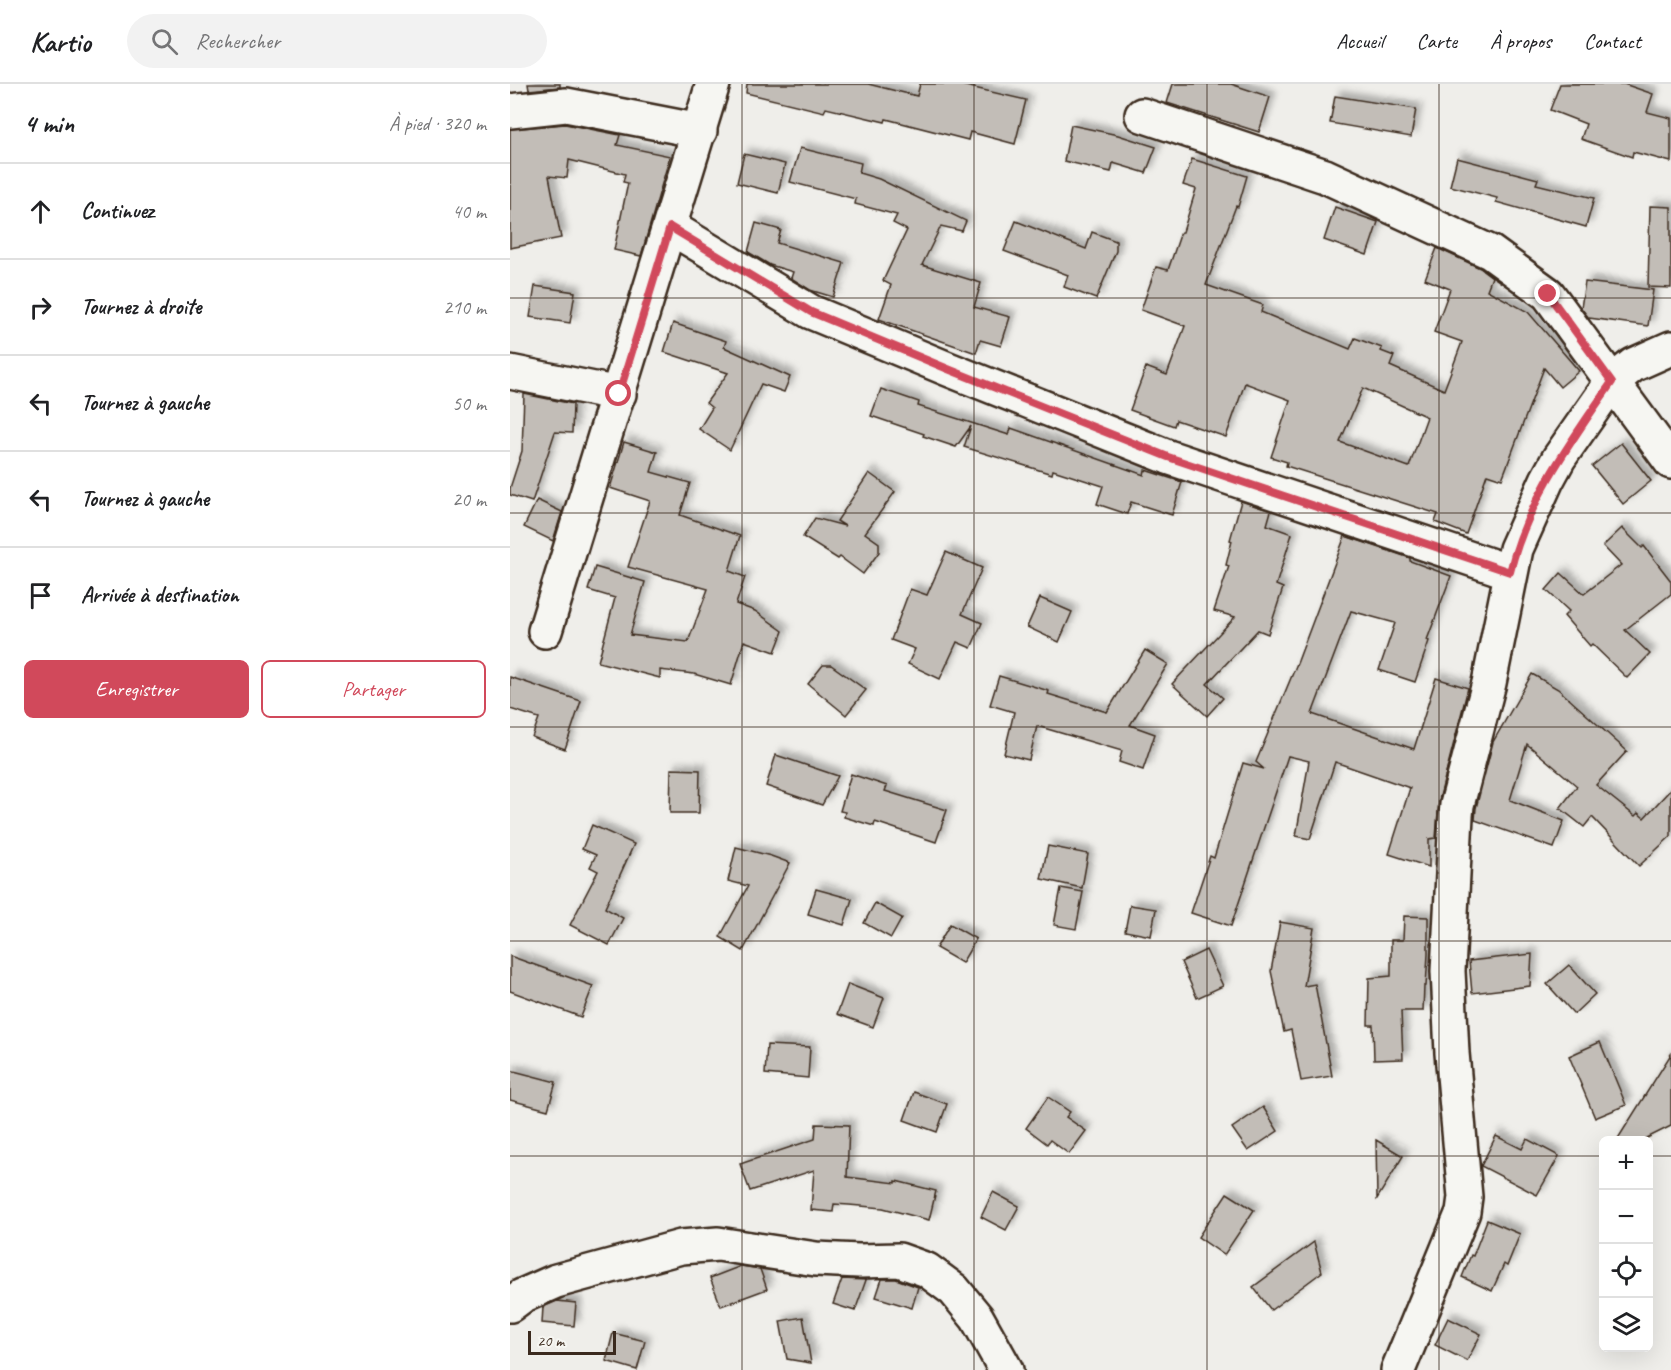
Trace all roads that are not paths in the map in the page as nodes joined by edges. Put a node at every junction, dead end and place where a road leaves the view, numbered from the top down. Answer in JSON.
{"nodes":[{"id":1,"x":713,"y":84,"type":"edge"},
{"id":2,"x":510,"y":111,"type":"edge"},
{"id":3,"x":1142,"y":115,"type":"dead end"},
{"id":4,"x":700,"y":131,"type":"junction"},
{"id":5,"x":670,"y":227,"type":"junction"},
{"id":6,"x":1671,"y":348,"type":"edge"},
{"id":7,"x":510,"y":372,"type":"edge"},
{"id":8,"x":1612,"y":382,"type":"junction"},
{"id":9,"x":619,"y":394,"type":"junction"},
{"id":10,"x":1671,"y":462,"type":"edge"},
{"id":11,"x":1510,"y":572,"type":"junction"},
{"id":12,"x":545,"y":631,"type":"dead end"},
{"id":13,"x":510,"y":1305,"type":"edge"},
{"id":14,"x":1006,"y":1370,"type":"edge"},
{"id":15,"x":1398,"y":1370,"type":"edge"}],
"edges":[{"from":1,"to":4,"type":"street"},
{"from":2,"to":4,"type":"street"},
{"from":3,"to":8,"type":"street"},
{"from":4,"to":5,"type":"street"},
{"from":5,"to":9,"type":"street"},
{"from":5,"to":11,"type":"street"},
{"from":6,"to":8,"type":"street"},
{"from":7,"to":9,"type":"street"},
{"from":8,"to":10,"type":"street"},
{"from":8,"to":11,"type":"street"},
{"from":9,"to":12,"type":"street"},
{"from":11,"to":15,"type":"street"},
{"from":13,"to":14,"type":"street"}]}
